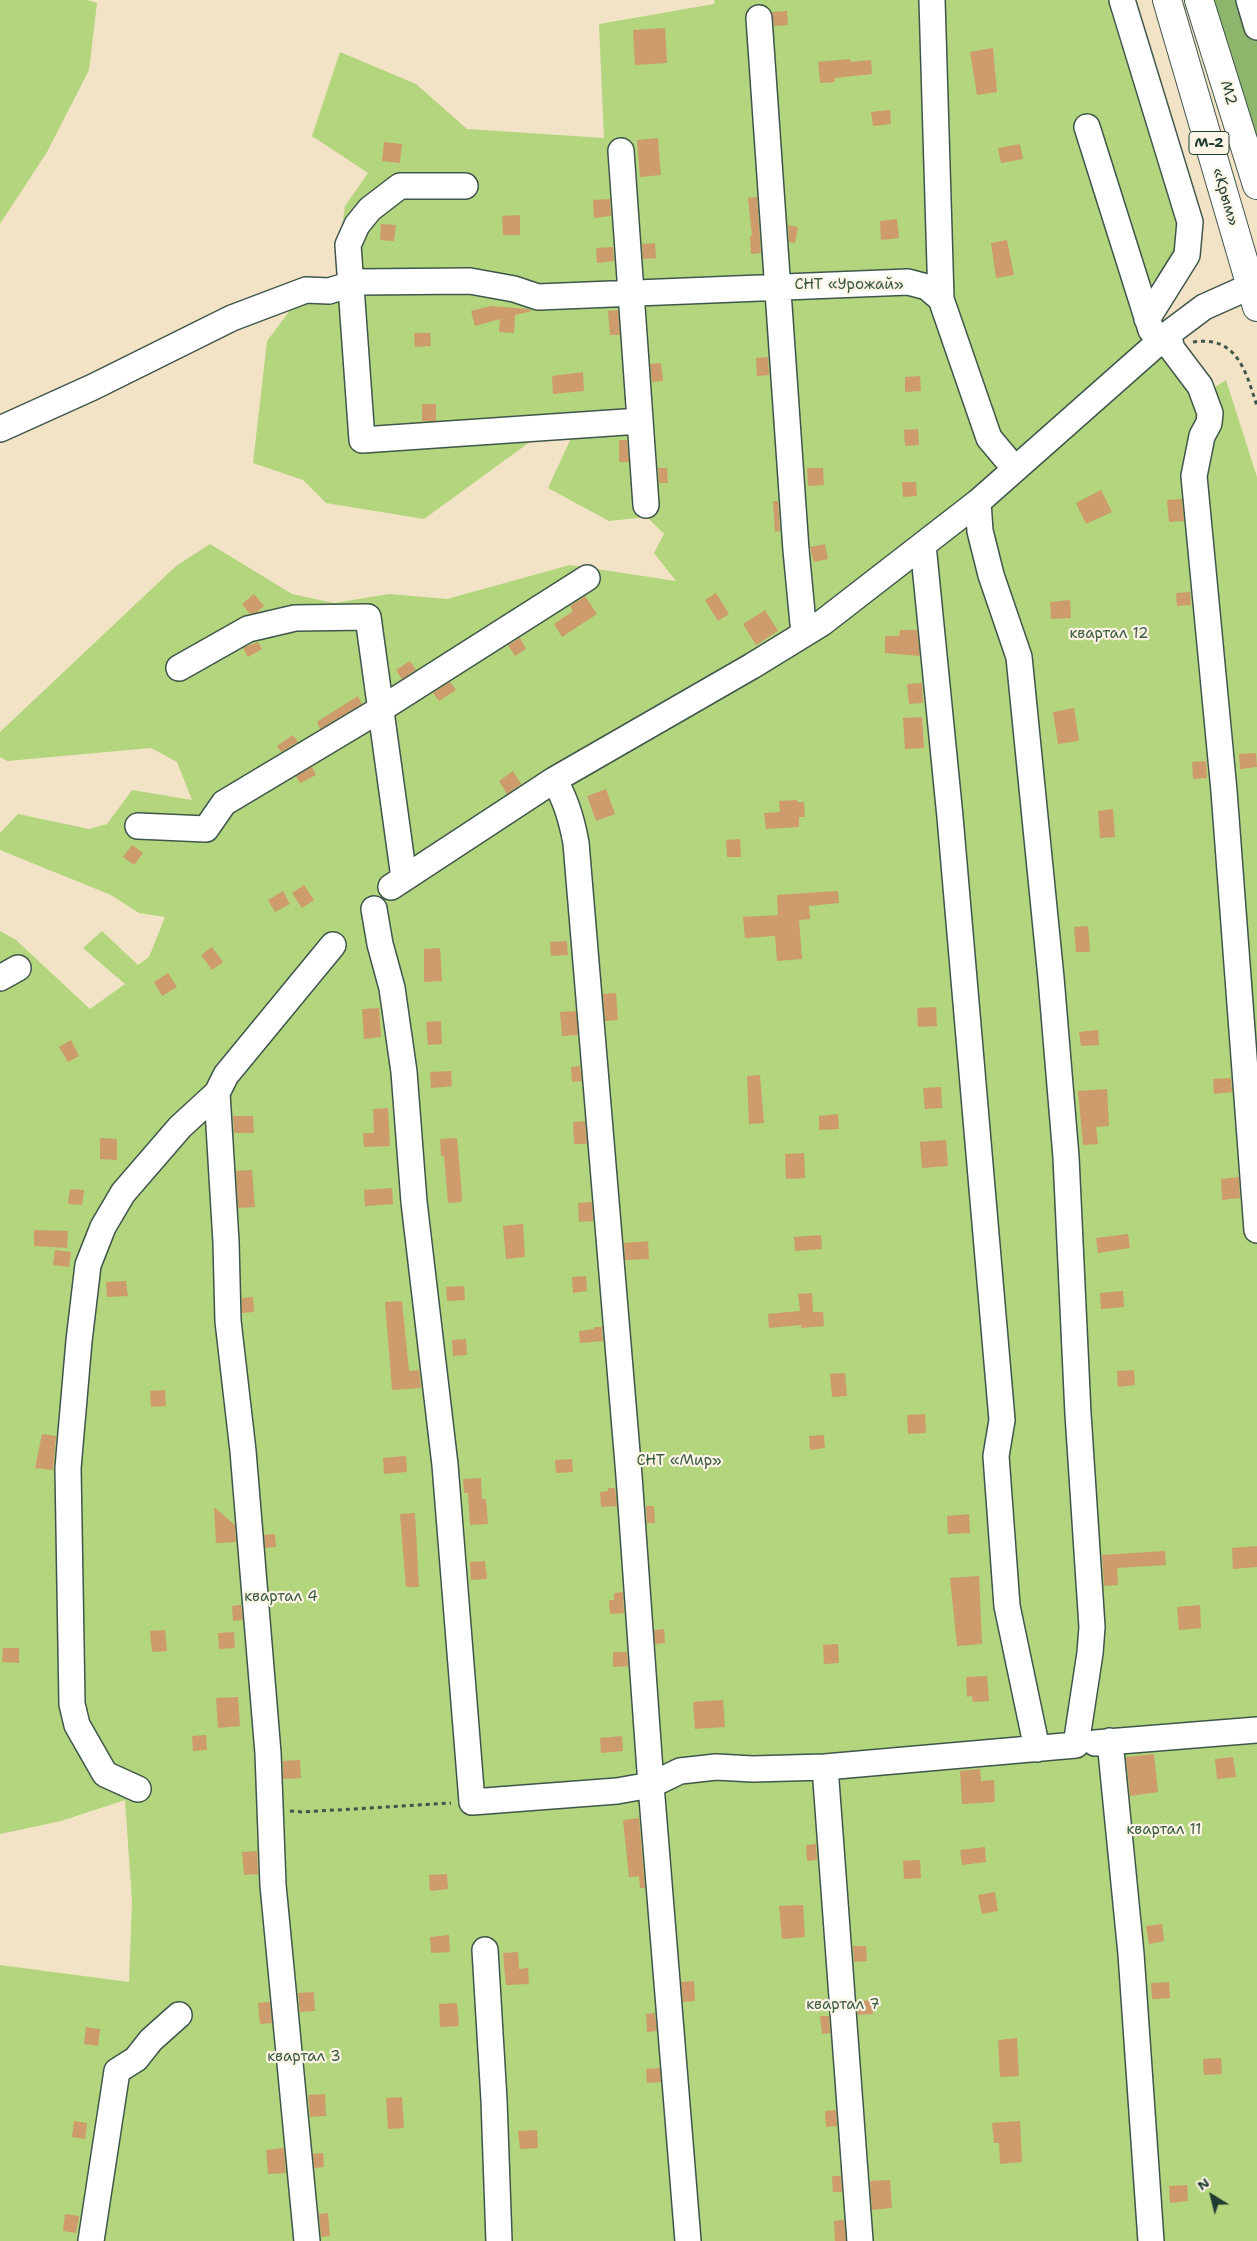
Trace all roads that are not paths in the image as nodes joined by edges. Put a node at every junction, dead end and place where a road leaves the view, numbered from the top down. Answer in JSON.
{"nodes":[{"id":1,"x":932,"y":0,"type":"edge"},
{"id":2,"x":1122,"y":0,"type":"edge"},
{"id":3,"x":1167,"y":0,"type":"edge"},
{"id":4,"x":1199,"y":0,"type":"edge"},
{"id":5,"x":1249,"y":0,"type":"edge"},
{"id":6,"x":758,"y":18,"type":"dead end"},
{"id":7,"x":1257,"y":27,"type":"edge"},
{"id":8,"x":1087,"y":127,"type":"dead end"},
{"id":9,"x":621,"y":150,"type":"dead end"},
{"id":10,"x":465,"y":186,"type":"dead end"},
{"id":11,"x":1257,"y":186,"type":"edge"},
{"id":12,"x":352,"y":284,"type":"junction"},
{"id":13,"x":777,"y":288,"type":"junction"},
{"id":14,"x":631,"y":295,"type":"junction"},
{"id":15,"x":1254,"y":297,"type":"edge"},
{"id":16,"x":941,"y":299,"type":"junction"},
{"id":17,"x":1147,"y":319,"type":"junction"},
{"id":18,"x":1165,"y":342,"type":"junction"},
{"id":19,"x":640,"y":421,"type":"junction"},
{"id":20,"x":0,"y":429,"type":"edge"},
{"id":21,"x":1015,"y":469,"type":"junction"},
{"id":22,"x":978,"y":502,"type":"junction"},
{"id":23,"x":646,"y":505,"type":"dead end"},
{"id":24,"x":923,"y":545,"type":"junction"},
{"id":25,"x":587,"y":578,"type":"dead end"},
{"id":26,"x":804,"y":634,"type":"junction"},
{"id":27,"x":179,"y":668,"type":"dead end"},
{"id":28,"x":381,"y":709,"type":"junction"},
{"id":29,"x":554,"y":780,"type":"junction"},
{"id":30,"x":138,"y":826,"type":"dead end"},
{"id":31,"x":374,"y":910,"type":"dead end"},
{"id":32,"x":332,"y":945,"type":"dead end"},
{"id":33,"x":217,"y":1093,"type":"junction"},
{"id":34,"x":1257,"y":1230,"type":"edge"},
{"id":35,"x":1257,"y":1730,"type":"edge"},
{"id":36,"x":1110,"y":1741,"type":"junction"},
{"id":37,"x":1076,"y":1745,"type":"junction"},
{"id":38,"x":1037,"y":1748,"type":"junction"},
{"id":39,"x":825,"y":1767,"type":"junction"},
{"id":40,"x":651,"y":1785,"type":"junction"},
{"id":41,"x":138,"y":1789,"type":"dead end"},
{"id":42,"x":485,"y":1950,"type":"dead end"},
{"id":43,"x":179,"y":2015,"type":"dead end"},
{"id":44,"x":91,"y":2241,"type":"edge"},
{"id":45,"x":307,"y":2241,"type":"edge"},
{"id":46,"x":498,"y":2241,"type":"edge"},
{"id":47,"x":688,"y":2241,"type":"edge"},
{"id":48,"x":860,"y":2241,"type":"edge"},
{"id":49,"x":1151,"y":2241,"type":"edge"}],
"edges":[{"from":1,"to":16,"type":"street"},
{"from":2,"to":17,"type":"street"},
{"from":3,"to":15,"type":"highway","name":"«Крым»","number":"М-2"},
{"from":4,"to":11,"type":"highway","name":"М2"},
{"from":5,"to":7,"type":"street"},
{"from":6,"to":13,"type":"street"},
{"from":8,"to":17,"type":"street"},
{"from":9,"to":14,"type":"street"},
{"from":10,"to":12,"type":"street"},
{"from":12,"to":14,"type":"street"},
{"from":12,"to":19,"type":"street"},
{"from":12,"to":20,"type":"street"},
{"from":13,"to":14,"type":"street"},
{"from":13,"to":16,"type":"street"},
{"from":13,"to":26,"type":"street"},
{"from":14,"to":19,"type":"street"},
{"from":15,"to":18,"type":"street"},
{"from":16,"to":21,"type":"street"},
{"from":17,"to":18,"type":"street"},
{"from":18,"to":21,"type":"street"},
{"from":18,"to":34,"type":"street"},
{"from":19,"to":23,"type":"street"},
{"from":21,"to":22,"type":"street"},
{"from":22,"to":24,"type":"street"},
{"from":22,"to":37,"type":"street"},
{"from":24,"to":26,"type":"street"},
{"from":24,"to":38,"type":"street"},
{"from":25,"to":28,"type":"street"},
{"from":26,"to":29,"type":"street"},
{"from":27,"to":28,"type":"street"},
{"from":28,"to":29,"type":"street"},
{"from":28,"to":30,"type":"street"},
{"from":29,"to":40,"type":"street"},
{"from":31,"to":40,"type":"street"},
{"from":32,"to":33,"type":"street"},
{"from":33,"to":41,"type":"street"},
{"from":33,"to":45,"type":"street"},
{"from":35,"to":36,"type":"street"},
{"from":36,"to":37,"type":"street"},
{"from":36,"to":49,"type":"street"},
{"from":37,"to":38,"type":"street"},
{"from":38,"to":39,"type":"street"},
{"from":39,"to":40,"type":"street"},
{"from":39,"to":48,"type":"street"},
{"from":40,"to":47,"type":"street"},
{"from":42,"to":46,"type":"street"},
{"from":43,"to":44,"type":"street"}]}
